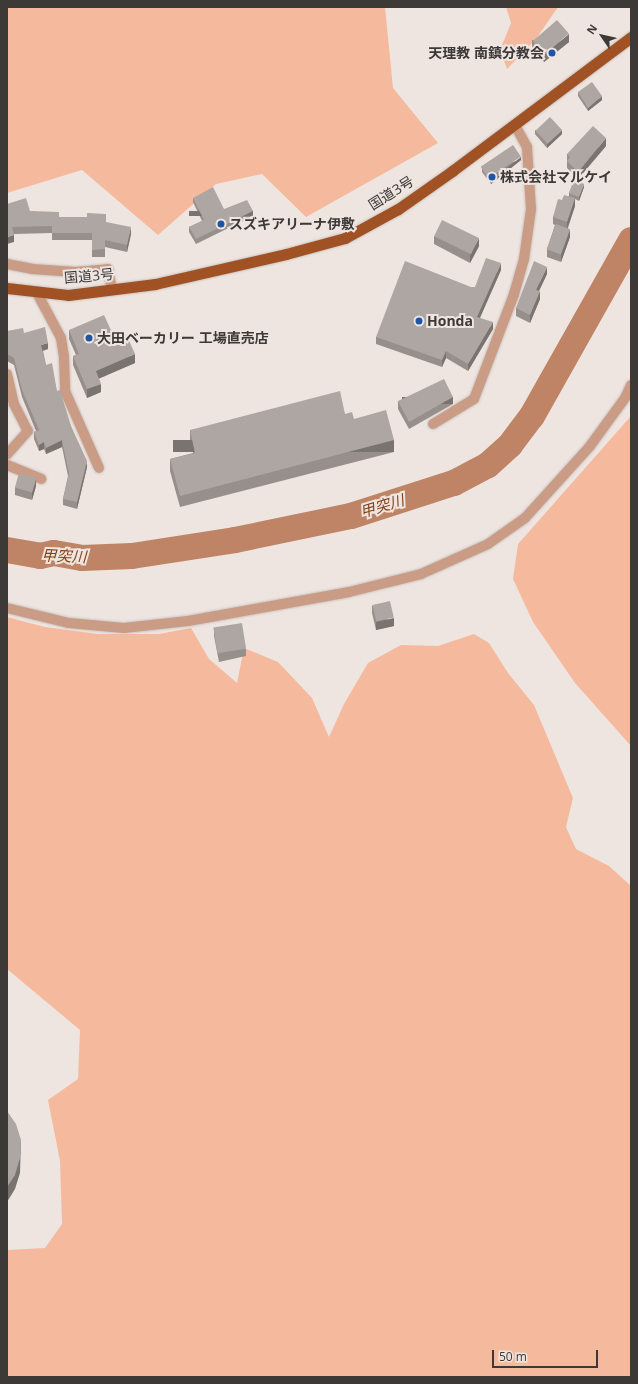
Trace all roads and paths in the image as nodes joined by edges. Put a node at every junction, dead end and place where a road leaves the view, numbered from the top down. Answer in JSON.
{"nodes":[{"id":1,"x":631,"y":37,"type":"edge"},
{"id":2,"x":515,"y":125,"type":"junction"},
{"id":3,"x":7,"y":264,"type":"edge"},
{"id":4,"x":7,"y":288,"type":"edge"},
{"id":5,"x":112,"y":290,"type":"junction"},
{"id":6,"x":37,"y":293,"type":"junction"},
{"id":7,"x":7,"y":374,"type":"edge"},
{"id":8,"x":631,"y":385,"type":"edge"},
{"id":9,"x":433,"y":424,"type":"dead end"},
{"id":10,"x":7,"y":454,"type":"edge"},
{"id":11,"x":7,"y":465,"type":"edge"},
{"id":12,"x":99,"y":468,"type":"dead end"},
{"id":13,"x":40,"y":479,"type":"dead end"},
{"id":14,"x":7,"y":608,"type":"edge"}],
"edges":[{"from":1,"to":2,"type":"highway","name":"国道3号"},
{"from":2,"to":5,"type":"highway","name":"国道3号"},
{"from":2,"to":9,"type":"street"},
{"from":3,"to":5,"type":"street"},
{"from":4,"to":6,"type":"highway","name":"国道3号"},
{"from":5,"to":6,"type":"highway","name":"国道3号"},
{"from":6,"to":12,"type":"street"},
{"from":7,"to":10,"type":"street"},
{"from":8,"to":14,"type":"street"},
{"from":11,"to":13,"type":"street"}]}
